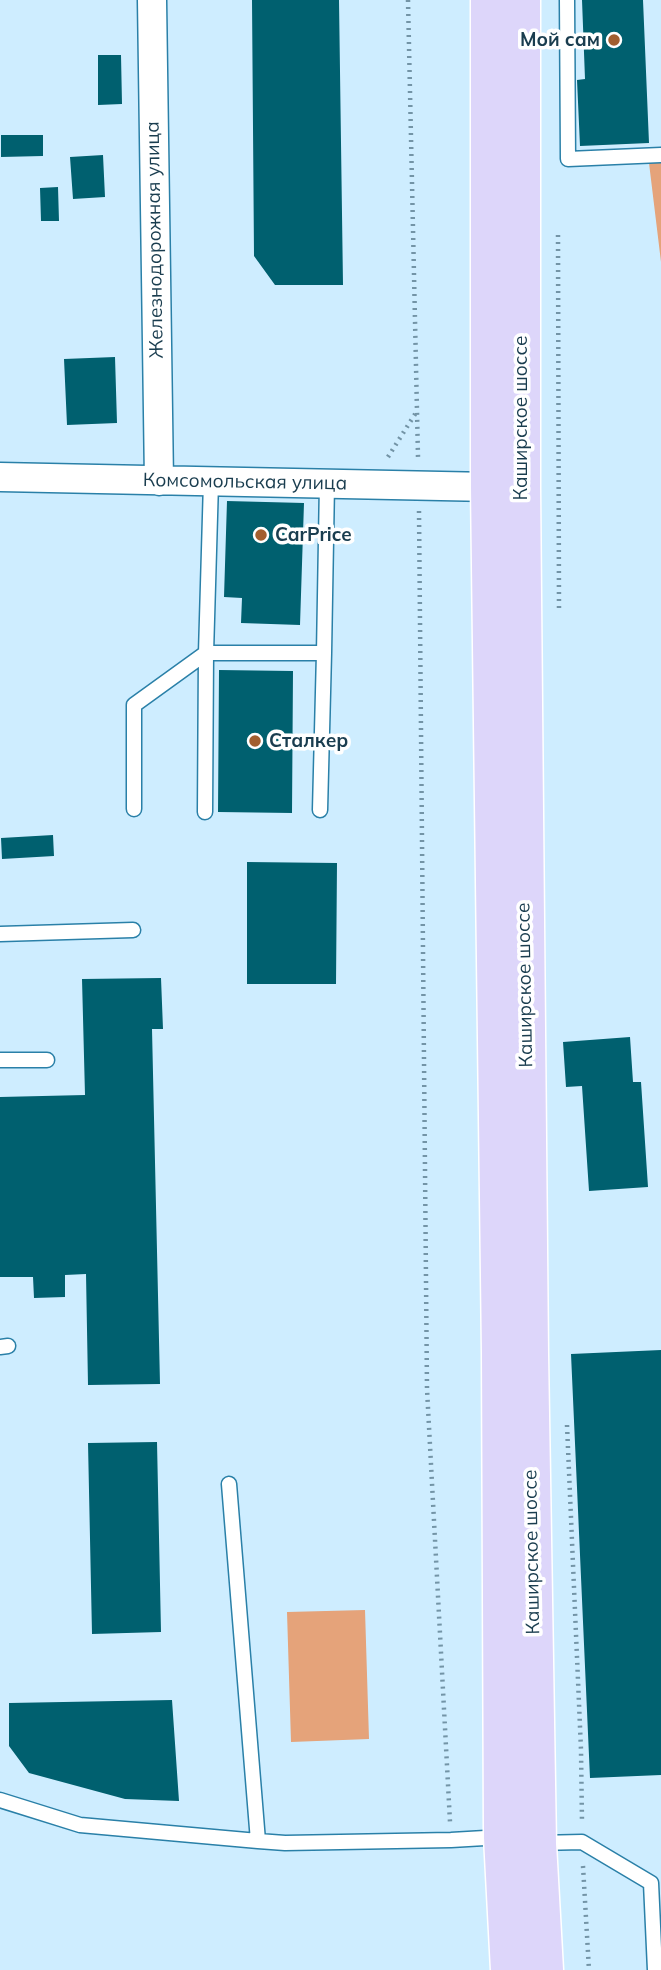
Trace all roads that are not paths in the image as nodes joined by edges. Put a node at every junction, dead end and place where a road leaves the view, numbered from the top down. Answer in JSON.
{"nodes":[{"id":1,"x":152,"y":0,"type":"edge"},
{"id":2,"x":490,"y":0,"type":"edge"},
{"id":3,"x":521,"y":0,"type":"edge"},
{"id":4,"x":567,"y":0,"type":"edge"},
{"id":5,"x":661,"y":155,"type":"edge"},
{"id":6,"x":0,"y":477,"type":"edge"},
{"id":7,"x":159,"y":481,"type":"junction"},
{"id":8,"x":211,"y":482,"type":"junction"},
{"id":9,"x":327,"y":483,"type":"junction"},
{"id":10,"x":490,"y":487,"type":"junction"},
{"id":11,"x":206,"y":653,"type":"junction"},
{"id":12,"x":324,"y":653,"type":"junction"},
{"id":13,"x":134,"y":809,"type":"dead end"},
{"id":14,"x":320,"y":810,"type":"dead end"},
{"id":15,"x":205,"y":812,"type":"dead end"},
{"id":16,"x":133,"y":930,"type":"dead end"},
{"id":17,"x":0,"y":934,"type":"edge"},
{"id":18,"x":0,"y":1060,"type":"edge"},
{"id":19,"x":47,"y":1060,"type":"dead end"},
{"id":20,"x":229,"y":1484,"type":"dead end"},
{"id":21,"x":0,"y":1800,"type":"edge"},
{"id":22,"x":520,"y":1840,"type":"junction"},
{"id":23,"x":258,"y":1841,"type":"junction"},
{"id":24,"x":510,"y":1970,"type":"edge"},
{"id":25,"x":544,"y":1970,"type":"edge"},
{"id":26,"x":655,"y":1970,"type":"edge"}],
"edges":[{"from":1,"to":7,"type":"street","name":"Железнодорожная улица"},
{"from":2,"to":10,"type":"main road","name":"Каширское шоссе"},
{"from":3,"to":22,"type":"main road","name":"Каширское шоссе"},
{"from":4,"to":5,"type":"lane"},
{"from":6,"to":7,"type":"street","name":"Комсомольская улица"},
{"from":7,"to":8,"type":"street","name":"Комсомольская улица"},
{"from":8,"to":9,"type":"street","name":"Комсомольская улица"},
{"from":8,"to":11,"type":"lane"},
{"from":9,"to":10,"type":"street","name":"Комсомольская улица"},
{"from":9,"to":12,"type":"lane"},
{"from":10,"to":22,"type":"main road","name":"Каширское шоссе"},
{"from":11,"to":12,"type":"lane"},
{"from":11,"to":13,"type":"lane"},
{"from":11,"to":15,"type":"lane"},
{"from":12,"to":14,"type":"lane"},
{"from":16,"to":17,"type":"lane"},
{"from":18,"to":19,"type":"lane"},
{"from":20,"to":23,"type":"lane"},
{"from":21,"to":23,"type":"lane"},
{"from":22,"to":23,"type":"lane"},
{"from":22,"to":24,"type":"main road","name":"Каширское шоссе"},
{"from":22,"to":25,"type":"main road","name":"Каширское шоссе"},
{"from":22,"to":26,"type":"lane"}]}
